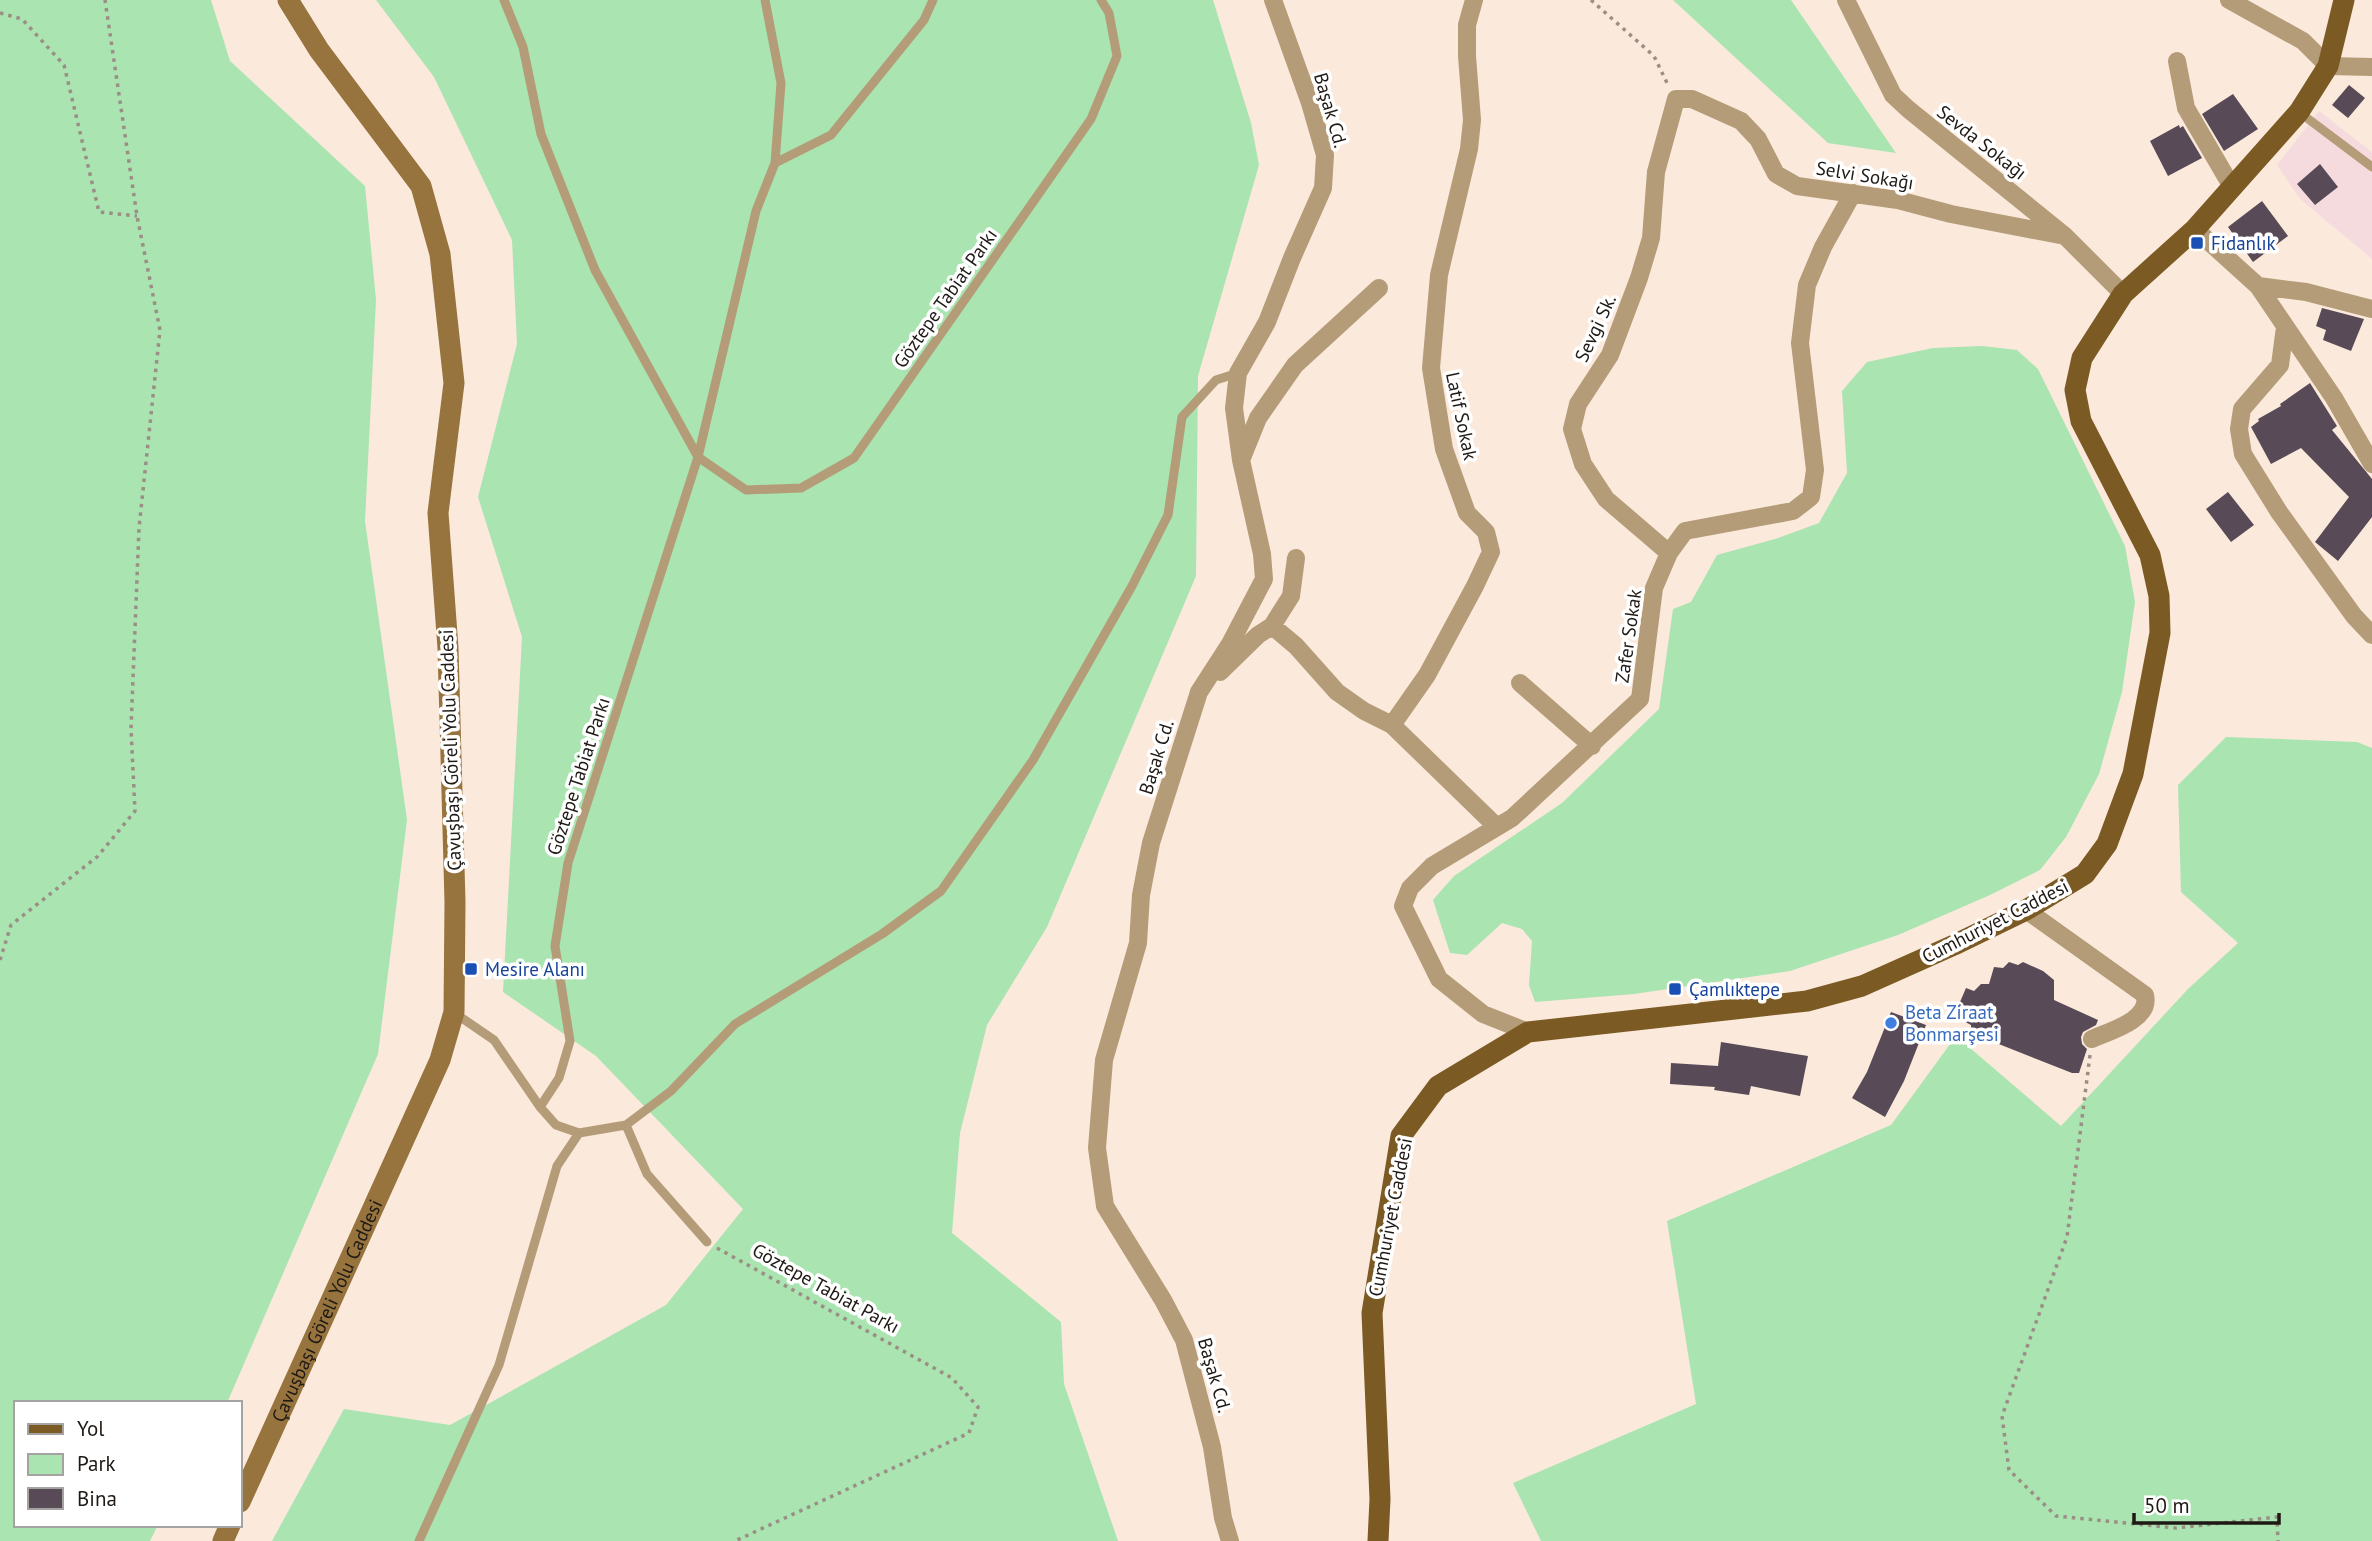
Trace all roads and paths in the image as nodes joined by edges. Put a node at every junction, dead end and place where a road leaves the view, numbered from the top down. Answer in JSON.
{"nodes":[{"id":1,"x":105,"y":0,"type":"edge"},
{"id":2,"x":288,"y":0,"type":"edge"},
{"id":3,"x":504,"y":0,"type":"edge"},
{"id":4,"x":765,"y":0,"type":"edge"},
{"id":5,"x":933,"y":0,"type":"edge"},
{"id":6,"x":1101,"y":0,"type":"edge"},
{"id":7,"x":1273,"y":0,"type":"edge"},
{"id":8,"x":1474,"y":0,"type":"edge"},
{"id":9,"x":1591,"y":0,"type":"edge"},
{"id":10,"x":1846,"y":0,"type":"edge"},
{"id":11,"x":2229,"y":0,"type":"edge"},
{"id":12,"x":2344,"y":0,"type":"edge"},
{"id":13,"x":0,"y":13,"type":"edge"},
{"id":14,"x":2177,"y":61,"type":"dead end"},
{"id":15,"x":2329,"y":66,"type":"junction"},
{"id":16,"x":2372,"y":68,"type":"edge"},
{"id":17,"x":1684,"y":99,"type":"junction"},
{"id":18,"x":2299,"y":112,"type":"junction"},
{"id":19,"x":775,"y":163,"type":"junction"},
{"id":20,"x":2372,"y":167,"type":"edge"},
{"id":21,"x":2232,"y":187,"type":"junction"},
{"id":22,"x":1853,"y":193,"type":"junction"},
{"id":23,"x":137,"y":216,"type":"junction"},
{"id":24,"x":2195,"y":229,"type":"junction"},
{"id":25,"x":2065,"y":236,"type":"junction"},
{"id":26,"x":2258,"y":286,"type":"junction"},
{"id":27,"x":1379,"y":288,"type":"dead end"},
{"id":28,"x":2123,"y":294,"type":"junction"},
{"id":29,"x":2372,"y":309,"type":"edge"},
{"id":30,"x":2284,"y":327,"type":"junction"},
{"id":31,"x":1238,"y":373,"type":"junction"},
{"id":32,"x":698,"y":457,"type":"junction"},
{"id":33,"x":1241,"y":460,"type":"junction"},
{"id":34,"x":2372,"y":464,"type":"edge"},
{"id":35,"x":1669,"y":553,"type":"junction"},
{"id":36,"x":1296,"y":558,"type":"dead end"},
{"id":37,"x":1272,"y":626,"type":"junction"},
{"id":38,"x":2372,"y":635,"type":"edge"},
{"id":39,"x":1520,"y":683,"type":"dead end"},
{"id":40,"x":1199,"y":692,"type":"junction"},
{"id":41,"x":1392,"y":725,"type":"junction"},
{"id":42,"x":1592,"y":746,"type":"junction"},
{"id":43,"x":1497,"y":827,"type":"junction"},
{"id":44,"x":2026,"y":910,"type":"junction"},
{"id":45,"x":0,"y":960,"type":"edge"},
{"id":46,"x":454,"y":1013,"type":"junction"},
{"id":47,"x":1528,"y":1032,"type":"junction"},
{"id":48,"x":2092,"y":1040,"type":"joint"},
{"id":49,"x":540,"y":1107,"type":"junction"},
{"id":50,"x":626,"y":1125,"type":"junction"},
{"id":51,"x":579,"y":1133,"type":"junction"},
{"id":52,"x":707,"y":1242,"type":"joint"},
{"id":53,"x":242,"y":1498,"type":"edge"},
{"id":54,"x":419,"y":1541,"type":"edge"},
{"id":55,"x":735,"y":1541,"type":"edge"},
{"id":56,"x":1230,"y":1541,"type":"edge"},
{"id":57,"x":1378,"y":1541,"type":"edge"},
{"id":58,"x":2278,"y":1541,"type":"edge"}],
"edges":[{"from":1,"to":23,"type":"path"},
{"from":2,"to":46,"type":"main road","name":"Çavuşbaşı Göreli Yolu Caddesi"},
{"from":3,"to":32,"type":"lane","name":"Göztepe Tabiat Parkı"},
{"from":4,"to":19,"type":"lane","name":"Göztepe Tabiat Parkı"},
{"from":5,"to":19,"type":"lane"},
{"from":6,"to":32,"type":"lane","name":"Göztepe Tabiat Parkı"},
{"from":7,"to":31,"type":"street","name":"Başak Cd."},
{"from":8,"to":41,"type":"street","name":"Latif Sokak"},
{"from":9,"to":17,"type":"path"},
{"from":10,"to":25,"type":"street","name":"Sevda Sokağı"},
{"from":11,"to":15,"type":"street"},
{"from":12,"to":15,"type":"main road","name":"Cumhuriyet Caddesi"},
{"from":13,"to":23,"type":"path"},
{"from":14,"to":21,"type":"street"},
{"from":15,"to":16,"type":"street"},
{"from":15,"to":18,"type":"main road","name":"Cumhuriyet Caddesi"},
{"from":17,"to":22,"type":"street","name":"Selvi Sokağı"},
{"from":17,"to":35,"type":"street","name":"Sevgi Sk."},
{"from":18,"to":20,"type":"lane"},
{"from":18,"to":21,"type":"main road","name":"Cumhuriyet Caddesi"},
{"from":19,"to":32,"type":"lane","name":"Göztepe Tabiat Parkı"},
{"from":21,"to":24,"type":"main road","name":"Cumhuriyet Caddesi"},
{"from":22,"to":25,"type":"street","name":"Selvi Sokağı"},
{"from":22,"to":35,"type":"street","name":"Zafer Sokak"},
{"from":23,"to":45,"type":"path"},
{"from":24,"to":26,"type":"street"},
{"from":24,"to":28,"type":"main road","name":"Cumhuriyet Caddesi"},
{"from":25,"to":28,"type":"street","name":"Sevda Sokağı"},
{"from":26,"to":29,"type":"street"},
{"from":26,"to":30,"type":"street"},
{"from":27,"to":33,"type":"street"},
{"from":28,"to":44,"type":"main road","name":"Cumhuriyet Caddesi"},
{"from":30,"to":34,"type":"street"},
{"from":30,"to":38,"type":"street"},
{"from":31,"to":33,"type":"street","name":"Başak Cd."},
{"from":31,"to":50,"type":"lane"},
{"from":32,"to":49,"type":"lane","name":"Göztepe Tabiat Parkı"},
{"from":33,"to":40,"type":"street","name":"Başak Cd."},
{"from":35,"to":42,"type":"street","name":"Zafer Sokak"},
{"from":36,"to":37,"type":"street"},
{"from":37,"to":40,"type":"street"},
{"from":37,"to":41,"type":"street"},
{"from":39,"to":42,"type":"street"},
{"from":40,"to":56,"type":"street","name":"Başak Cd."},
{"from":41,"to":43,"type":"street"},
{"from":42,"to":43,"type":"street","name":"Zafer Sokak"},
{"from":43,"to":47,"type":"street","name":"Zafer Sokak"},
{"from":44,"to":47,"type":"main road","name":"Cumhuriyet Caddesi"},
{"from":44,"to":48,"type":"street"},
{"from":46,"to":49,"type":"lane"},
{"from":46,"to":53,"type":"main road","name":"Çavuşbaşı Göreli Yolu Caddesi"},
{"from":47,"to":57,"type":"main road","name":"Cumhuriyet Caddesi"},
{"from":48,"to":58,"type":"path"},
{"from":49,"to":51,"type":"lane"},
{"from":50,"to":51,"type":"lane"},
{"from":50,"to":52,"type":"lane"},
{"from":51,"to":54,"type":"lane"},
{"from":52,"to":55,"type":"path","name":"Göztepe Tabiat Parkı"}]}
